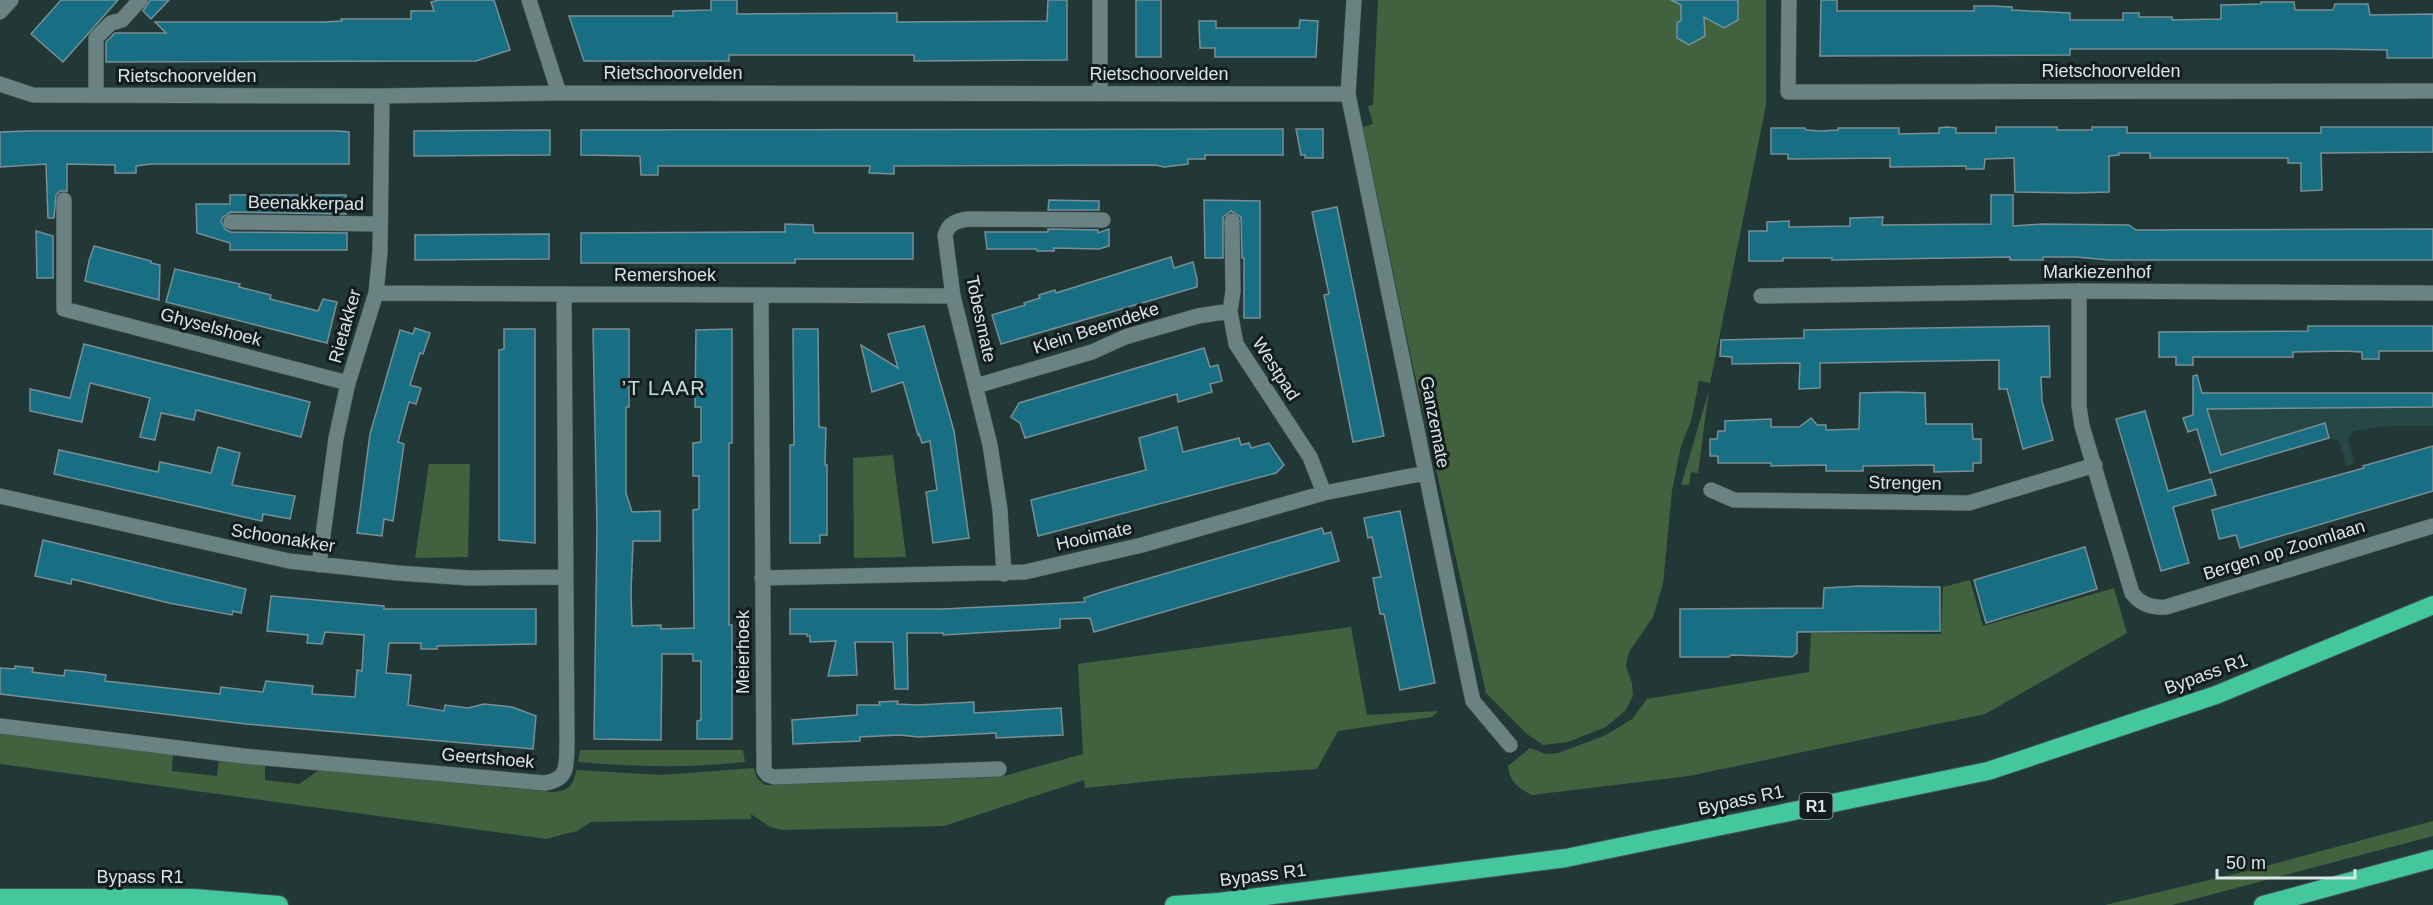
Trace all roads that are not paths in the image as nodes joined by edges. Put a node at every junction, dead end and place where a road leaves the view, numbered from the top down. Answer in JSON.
{"nodes":[{"id":1,"x":11,"y":0,"type":"edge"},
{"id":2,"x":140,"y":0,"type":"edge"},
{"id":3,"x":529,"y":0,"type":"edge"},
{"id":4,"x":1100,"y":0,"type":"edge"},
{"id":5,"x":1354,"y":0,"type":"edge"},
{"id":6,"x":1789,"y":0,"type":"edge"},
{"id":7,"x":0,"y":12,"type":"edge"},
{"id":8,"x":0,"y":84,"type":"edge"},
{"id":9,"x":2433,"y":91,"type":"edge"},
{"id":10,"x":559,"y":93,"type":"junction"},
{"id":11,"x":1348,"y":93,"type":"junction"},
{"id":12,"x":1100,"y":94,"type":"junction"},
{"id":13,"x":96,"y":95,"type":"junction"},
{"id":14,"x":382,"y":96,"type":"junction"},
{"id":15,"x":64,"y":200,"type":"dead end"},
{"id":16,"x":1103,"y":220,"type":"dead end"},
{"id":17,"x":1232,"y":220,"type":"dead end"},
{"id":18,"x":231,"y":222,"type":"dead end"},
{"id":19,"x":380,"y":224,"type":"junction"},
{"id":20,"x":2079,"y":291,"type":"junction"},
{"id":21,"x":376,"y":293,"type":"junction"},
{"id":22,"x":2433,"y":293,"type":"edge"},
{"id":23,"x":564,"y":294,"type":"junction"},
{"id":24,"x":761,"y":296,"type":"junction"},
{"id":25,"x":953,"y":296,"type":"junction"},
{"id":26,"x":1761,"y":296,"type":"dead end"},
{"id":27,"x":1230,"y":311,"type":"junction"},
{"id":28,"x":348,"y":383,"type":"junction"},
{"id":29,"x":976,"y":386,"type":"junction"},
{"id":30,"x":2094,"y":465,"type":"junction"},
{"id":31,"x":1425,"y":472,"type":"junction"},
{"id":32,"x":1711,"y":490,"type":"dead end"},
{"id":33,"x":1324,"y":493,"type":"junction"},
{"id":34,"x":0,"y":496,"type":"edge"},
{"id":35,"x":2433,"y":526,"type":"edge"},
{"id":36,"x":319,"y":565,"type":"junction"},
{"id":37,"x":1004,"y":574,"type":"junction"},
{"id":38,"x":565,"y":577,"type":"junction"},
{"id":39,"x":762,"y":578,"type":"junction"},
{"id":40,"x":2433,"y":605,"type":"edge"},
{"id":41,"x":0,"y":726,"type":"edge"},
{"id":42,"x":1510,"y":745,"type":"dead end"},
{"id":43,"x":999,"y":769,"type":"dead end"},
{"id":44,"x":2433,"y":859,"type":"edge"},
{"id":45,"x":0,"y":898,"type":"edge"},
{"id":46,"x":279,"y":905,"type":"edge"},
{"id":47,"x":1174,"y":905,"type":"edge"},
{"id":48,"x":2263,"y":905,"type":"edge"}],
"edges":[{"from":1,"to":7,"type":"street"},
{"from":2,"to":13,"type":"street"},
{"from":3,"to":10,"type":"street"},
{"from":4,"to":12,"type":"street"},
{"from":5,"to":11,"type":"street","name":"Ganzemate"},
{"from":6,"to":9,"type":"street","name":"Rietschoorvelden"},
{"from":8,"to":13,"type":"street","name":"Rietschoorvelden"},
{"from":10,"to":12,"type":"street","name":"Rietschoorvelden"},
{"from":10,"to":14,"type":"street","name":"Rietschoorvelden"},
{"from":11,"to":12,"type":"street","name":"Rietschoorvelden"},
{"from":11,"to":31,"type":"street","name":"Ganzemate"},
{"from":13,"to":14,"type":"street","name":"Rietschoorvelden"},
{"from":14,"to":19,"type":"street","name":"Rietakker"},
{"from":15,"to":28,"type":"street","name":"Ghyselshoek"},
{"from":16,"to":25,"type":"street","name":"Tobesmate"},
{"from":17,"to":27,"type":"street","name":"Westpad"},
{"from":18,"to":19,"type":"street","name":"Beenakkerpad"},
{"from":19,"to":21,"type":"street","name":"Rietakker"},
{"from":20,"to":22,"type":"street","name":"Markiezenhof"},
{"from":20,"to":26,"type":"street","name":"Markiezenhof"},
{"from":20,"to":30,"type":"street"},
{"from":21,"to":23,"type":"street","name":"Remershoek"},
{"from":21,"to":28,"type":"street","name":"Rietakker"},
{"from":23,"to":24,"type":"street","name":"Remershoek"},
{"from":23,"to":38,"type":"street","name":"Geertshoek"},
{"from":24,"to":25,"type":"street","name":"Remershoek"},
{"from":24,"to":39,"type":"street","name":"Meierhoek"},
{"from":25,"to":29,"type":"street","name":"Tobesmate"},
{"from":27,"to":29,"type":"street","name":"Klein Beemdeke"},
{"from":27,"to":33,"type":"street","name":"Westpad"},
{"from":28,"to":36,"type":"street","name":"Rietakker"},
{"from":29,"to":37,"type":"street","name":"Tobesmate"},
{"from":30,"to":32,"type":"street","name":"Strengen"},
{"from":30,"to":35,"type":"street","name":"Bergen op Zoomlaan"},
{"from":31,"to":33,"type":"street","name":"Hooimate"},
{"from":31,"to":42,"type":"street","name":"Ganzemate"},
{"from":33,"to":37,"type":"street","name":"Hooimate"},
{"from":34,"to":36,"type":"street","name":"Schoonakker"},
{"from":36,"to":38,"type":"street","name":"Schoonakker"},
{"from":37,"to":39,"type":"street","name":"Hooimate"},
{"from":38,"to":41,"type":"street","name":"Geertshoek"},
{"from":39,"to":43,"type":"street","name":"Meierhoek"},
{"from":40,"to":47,"type":"highway","name":"Bypass R1","number":"R1"},
{"from":44,"to":48,"type":"highway"},
{"from":45,"to":46,"type":"highway","name":"Bypass R1"}]}
